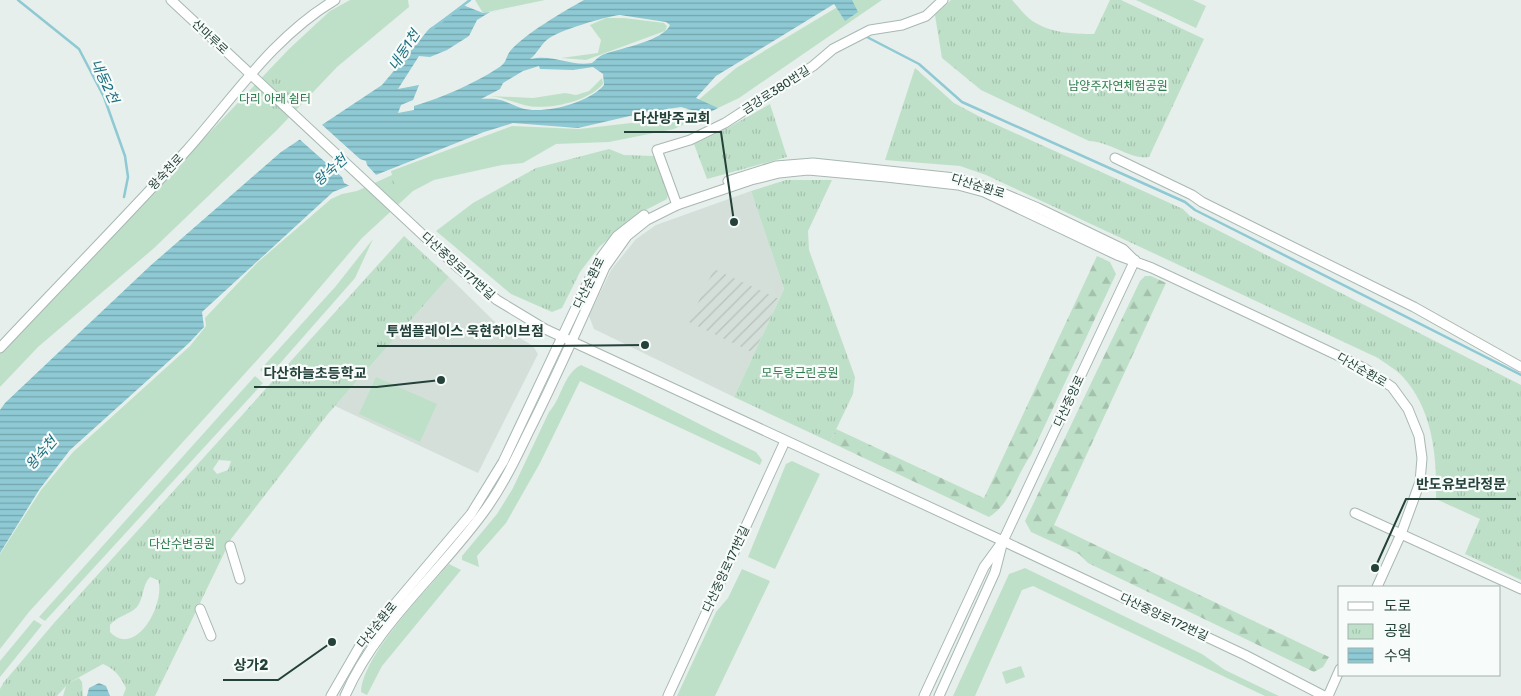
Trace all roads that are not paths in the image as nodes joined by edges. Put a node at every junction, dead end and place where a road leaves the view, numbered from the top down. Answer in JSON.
{"nodes":[{"id":1,"x":171,"y":0,"type":"edge"},
{"id":2,"x":335,"y":0,"type":"edge"},
{"id":3,"x":943,"y":0,"type":"edge"},
{"id":4,"x":253,"y":77,"type":"junction"},
{"id":5,"x":1115,"y":158,"type":"dead end"},
{"id":6,"x":676,"y":203,"type":"junction"},
{"id":7,"x":1135,"y":260,"type":"junction"},
{"id":8,"x":567,"y":339,"type":"junction"},
{"id":9,"x":0,"y":348,"type":"edge"},
{"id":10,"x":1521,"y":367,"type":"edge"},
{"id":11,"x":785,"y":442,"type":"junction"},
{"id":12,"x":1355,"y":513,"type":"dead end"},
{"id":13,"x":1401,"y":534,"type":"junction"},
{"id":14,"x":1003,"y":541,"type":"junction"},
{"id":15,"x":230,"y":546,"type":"dead end"},
{"id":16,"x":240,"y":579,"type":"dead end"},
{"id":17,"x":1377,"y":586,"type":"edge"},
{"id":18,"x":1521,"y":589,"type":"edge"},
{"id":19,"x":200,"y":609,"type":"dead end"},
{"id":20,"x":211,"y":636,"type":"dead end"},
{"id":21,"x":1338,"y":673,"type":"edge"},
{"id":22,"x":331,"y":696,"type":"edge"},
{"id":23,"x":345,"y":696,"type":"edge"},
{"id":24,"x":668,"y":696,"type":"edge"},
{"id":25,"x":924,"y":696,"type":"edge"},
{"id":26,"x":939,"y":696,"type":"edge"},
{"id":27,"x":1326,"y":696,"type":"edge"}],
"edges":[{"from":1,"to":4,"type":"street","name":"산마루로"},
{"from":2,"to":4,"type":"street","name":"왕숙천로"},
{"from":3,"to":6,"type":"street","name":"금강로380번길"},
{"from":4,"to":8,"type":"street","name":"다산중앙로171번길"},
{"from":4,"to":9,"type":"street","name":"왕숙천로"},
{"from":5,"to":10,"type":"street"},
{"from":6,"to":7,"type":"street","name":"다산순환로"},
{"from":6,"to":8,"type":"street","name":"다산순환로"},
{"from":7,"to":13,"type":"street","name":"다산순환로"},
{"from":7,"to":14,"type":"street","name":"다산중앙로"},
{"from":8,"to":11,"type":"street","name":"다산중앙로171번길"},
{"from":8,"to":22,"type":"street","name":"다산순환로"},
{"from":8,"to":23,"type":"street","name":"다산순환로"},
{"from":11,"to":14,"type":"street","name":"다산중앙로171번길"},
{"from":11,"to":24,"type":"street","name":"다산중앙로171번길"},
{"from":12,"to":13,"type":"street"},
{"from":13,"to":17,"type":"street","name":"다산순환로"},
{"from":13,"to":18,"type":"street"},
{"from":14,"to":25,"type":"street","name":"다산중앙로"},
{"from":14,"to":26,"type":"street","name":"다산중앙로"},
{"from":14,"to":27,"type":"street","name":"다산중앙로172번길"},
{"from":15,"to":16,"type":"street"},
{"from":19,"to":20,"type":"street"},
{"from":21,"to":27,"type":"street"}]}
